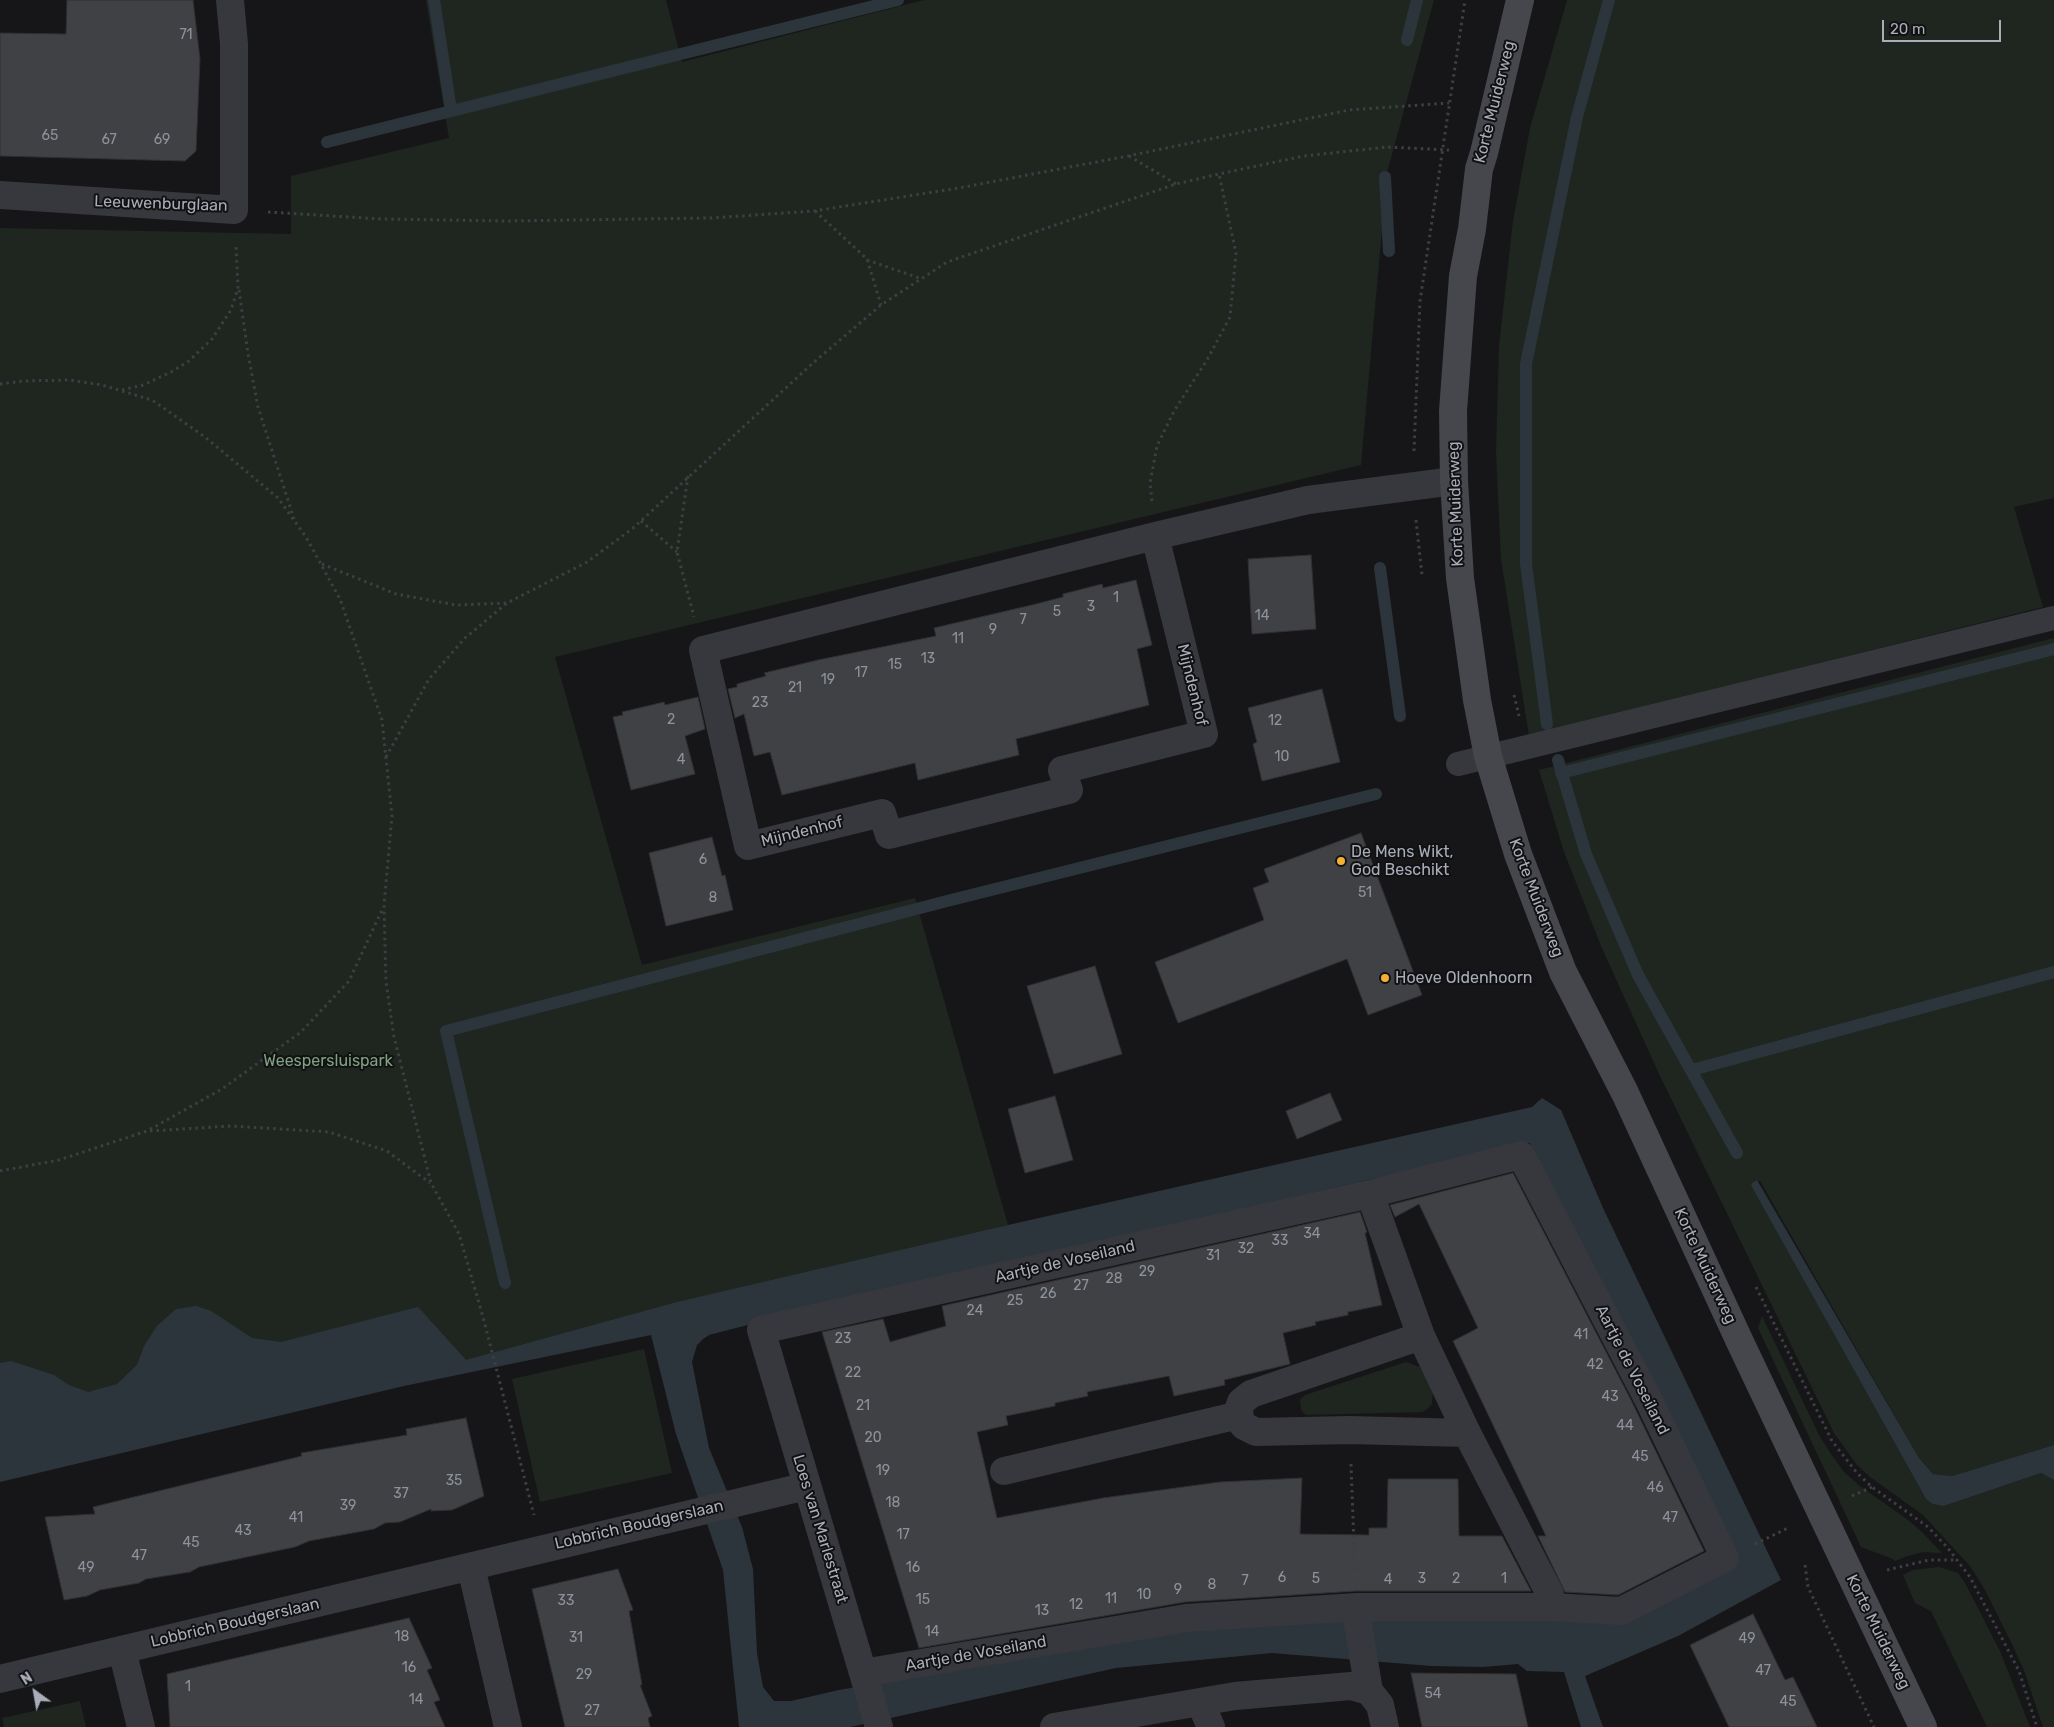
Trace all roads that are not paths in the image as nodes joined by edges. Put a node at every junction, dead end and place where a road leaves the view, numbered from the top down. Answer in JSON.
{"nodes":[{"id":1,"x":230,"y":0,"type":"edge"},
{"id":2,"x":1520,"y":0,"type":"edge"},
{"id":3,"x":0,"y":195,"type":"edge"},
{"id":4,"x":1454,"y":481,"type":"junction"},
{"id":5,"x":1155,"y":536,"type":"junction"},
{"id":6,"x":2054,"y":618,"type":"edge"},
{"id":7,"x":1488,"y":756,"type":"junction"},
{"id":8,"x":1458,"y":764,"type":"dead end"},
{"id":9,"x":1370,"y":1194,"type":"junction"},
{"id":10,"x":761,"y":1330,"type":"joint"},
{"id":11,"x":1421,"y":1336,"type":"junction"},
{"id":12,"x":1239,"y":1415,"type":"junction"},
{"id":13,"x":1467,"y":1433,"type":"junction"},
{"id":14,"x":1004,"y":1471,"type":"dead end"},
{"id":15,"x":807,"y":1486,"type":"junction"},
{"id":16,"x":471,"y":1567,"type":"junction"},
{"id":17,"x":1551,"y":1607,"type":"junction"},
{"id":18,"x":1356,"y":1610,"type":"junction"},
{"id":19,"x":122,"y":1650,"type":"junction"},
{"id":20,"x":863,"y":1673,"type":"junction"},
{"id":21,"x":0,"y":1679,"type":"edge"},
{"id":22,"x":1368,"y":1682,"type":"junction"},
{"id":23,"x":1200,"y":1702,"type":"junction"},
{"id":24,"x":141,"y":1727,"type":"edge"},
{"id":25,"x":508,"y":1727,"type":"edge"},
{"id":26,"x":879,"y":1727,"type":"edge"},
{"id":27,"x":1054,"y":1727,"type":"edge"},
{"id":28,"x":1211,"y":1727,"type":"edge"},
{"id":29,"x":1385,"y":1727,"type":"edge"},
{"id":30,"x":1923,"y":1727,"type":"edge"}],
"edges":[{"from":1,"to":3,"type":"street","name":"Leeuwenburglaan"},
{"from":2,"to":4,"type":"main road","name":"Korte Muiderweg"},
{"from":4,"to":5,"type":"street"},
{"from":4,"to":7,"type":"main road","name":"Korte Muiderweg"},
{"from":5,"to":5,"type":"street","name":"Mijndenhof"},
{"from":6,"to":7,"type":"lane"},
{"from":7,"to":8,"type":"lane"},
{"from":7,"to":30,"type":"main road","name":"Korte Muiderweg"},
{"from":9,"to":10,"type":"street","name":"Aartje de Voseiland"},
{"from":9,"to":11,"type":"street"},
{"from":9,"to":17,"type":"street","name":"Aartje de Voseiland"},
{"from":10,"to":15,"type":"street","name":"Loes van Marlestraat"},
{"from":11,"to":12,"type":"street"},
{"from":11,"to":13,"type":"street"},
{"from":12,"to":13,"type":"street"},
{"from":12,"to":14,"type":"street"},
{"from":13,"to":17,"type":"street"},
{"from":15,"to":16,"type":"street","name":"Lobbrich Boudgerslaan"},
{"from":15,"to":20,"type":"street","name":"Loes van Marlestraat"},
{"from":16,"to":19,"type":"street","name":"Lobbrich Boudgerslaan"},
{"from":16,"to":25,"type":"street"},
{"from":17,"to":18,"type":"street","name":"Aartje de Voseiland"},
{"from":18,"to":20,"type":"street","name":"Aartje de Voseiland"},
{"from":18,"to":22,"type":"street"},
{"from":19,"to":21,"type":"street","name":"Lobbrich Boudgerslaan"},
{"from":19,"to":24,"type":"street"},
{"from":20,"to":26,"type":"street","name":"Loes van Marlestraat"},
{"from":22,"to":23,"type":"street"},
{"from":22,"to":29,"type":"street"},
{"from":23,"to":27,"type":"street"},
{"from":23,"to":28,"type":"street"}]}
